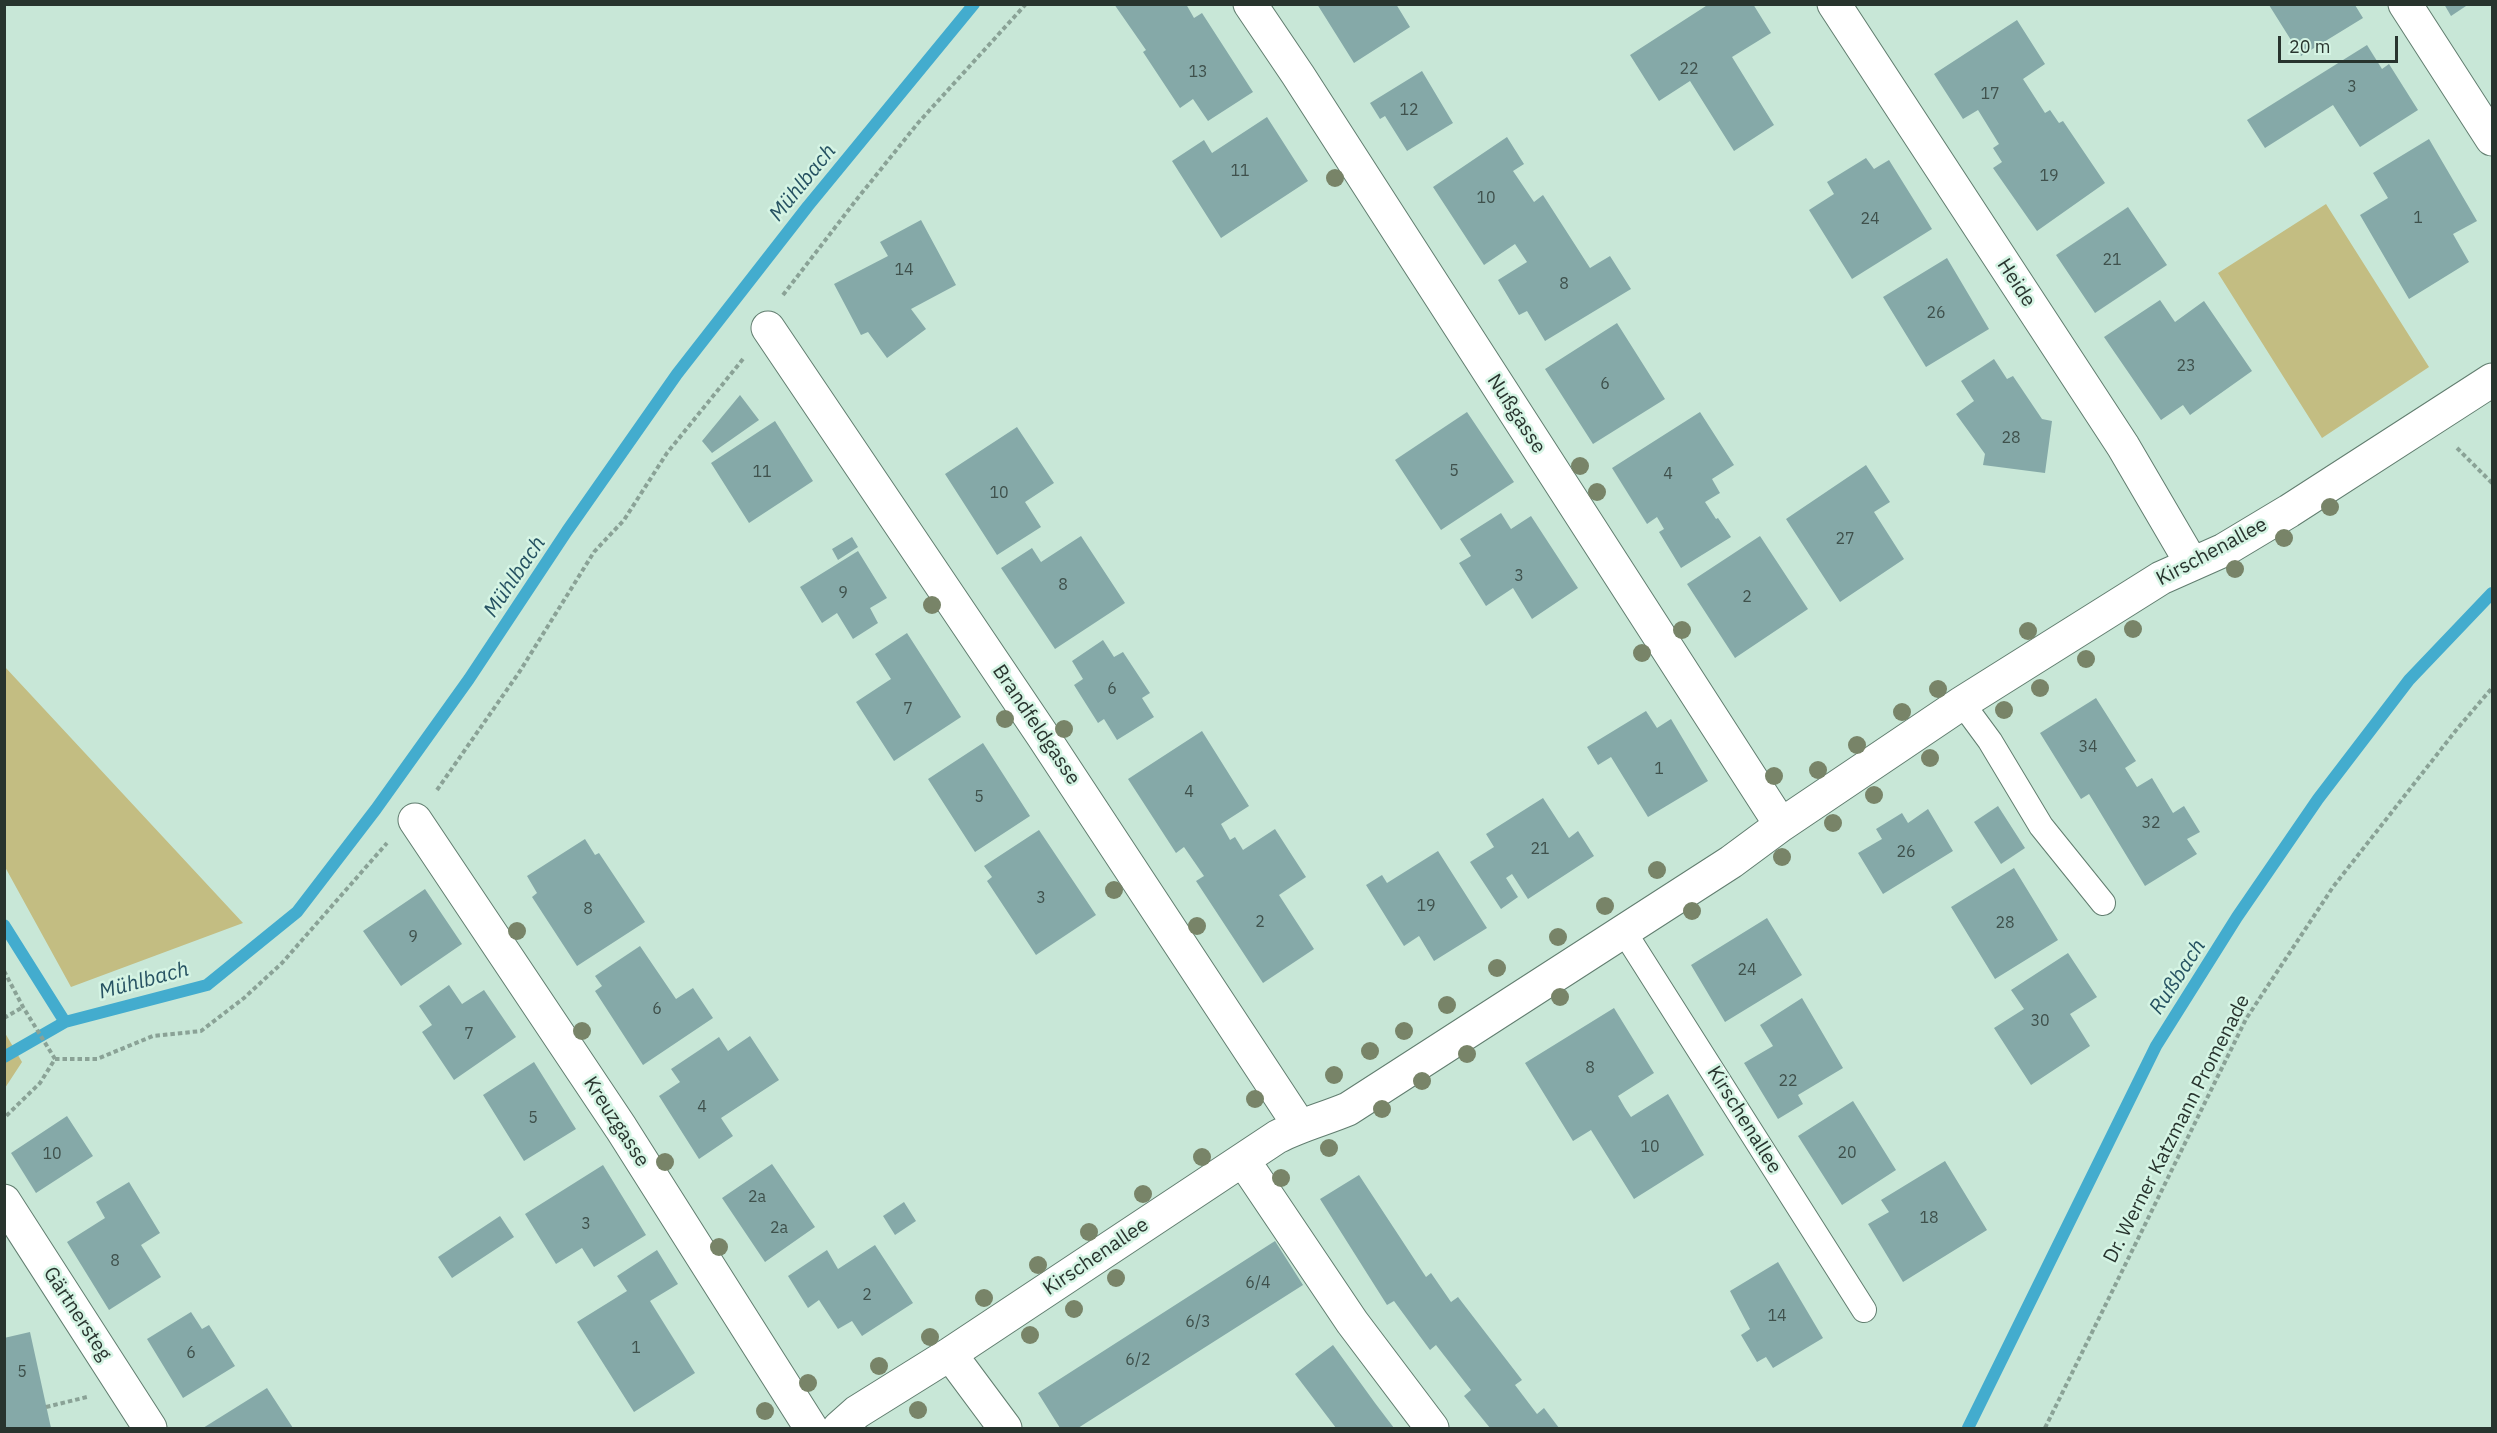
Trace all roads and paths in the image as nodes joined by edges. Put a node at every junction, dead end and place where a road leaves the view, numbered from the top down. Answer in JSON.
{"nodes":[{"id":1,"x":1026,"y":4,"type":"edge"},
{"id":2,"x":1250,"y":4,"type":"edge"},
{"id":3,"x":1834,"y":4,"type":"edge"},
{"id":4,"x":2405,"y":4,"type":"edge"},
{"id":5,"x":2493,"y":139,"type":"edge"},
{"id":6,"x":768,"y":328,"type":"junction"},
{"id":7,"x":2493,"y":380,"type":"edge"},
{"id":8,"x":2429,"y":419,"type":"junction"},
{"id":9,"x":2493,"y":483,"type":"edge"},
{"id":10,"x":2192,"y":564,"type":"junction"},
{"id":11,"x":2493,"y":688,"type":"edge"},
{"id":12,"x":1962,"y":703,"type":"junction"},
{"id":13,"x":415,"y":820,"type":"junction"},
{"id":14,"x":1781,"y":825,"type":"junction"},
{"id":15,"x":2103,"y":903,"type":"dead end"},
{"id":16,"x":1623,"y":930,"type":"junction"},
{"id":17,"x":4,"y":971,"type":"edge"},
{"id":18,"x":23,"y":1007,"type":"junction"},
{"id":19,"x":4,"y":1018,"type":"edge"},
{"id":20,"x":55,"y":1059,"type":"junction"},
{"id":21,"x":4,"y":1118,"type":"edge"},
{"id":22,"x":1299,"y":1125,"type":"junction"},
{"id":23,"x":1243,"y":1160,"type":"junction"},
{"id":24,"x":4,"y":1200,"type":"edge"},
{"id":25,"x":1864,"y":1310,"type":"dead end"},
{"id":26,"x":950,"y":1354,"type":"junction"},
{"id":27,"x":150,"y":1428,"type":"edge"},
{"id":28,"x":811,"y":1428,"type":"edge"},
{"id":29,"x":839,"y":1428,"type":"edge"},
{"id":30,"x":1005,"y":1428,"type":"edge"},
{"id":31,"x":1432,"y":1428,"type":"edge"},
{"id":32,"x":2045,"y":1428,"type":"edge"}],
"edges":[{"from":1,"to":6,"type":"path"},
{"from":2,"to":14,"type":"street","name":"Nußgasse"},
{"from":3,"to":10,"type":"street","name":"Heide"},
{"from":4,"to":5,"type":"street"},
{"from":6,"to":13,"type":"path"},
{"from":6,"to":22,"type":"street","name":"Brandfeldgasse"},
{"from":7,"to":8,"type":"street","name":"Kirschenallee"},
{"from":8,"to":9,"type":"path"},
{"from":8,"to":10,"type":"street","name":"Kirschenallee"},
{"from":10,"to":12,"type":"street","name":"Kirschenallee"},
{"from":11,"to":32,"type":"path","name":"Dr. Werner Katzmann Promenade"},
{"from":12,"to":14,"type":"street","name":"Kirschenallee"},
{"from":12,"to":15,"type":"lane"},
{"from":13,"to":20,"type":"path"},
{"from":13,"to":28,"type":"street","name":"Kreuzgasse"},
{"from":14,"to":16,"type":"street","name":"Kirschenallee"},
{"from":16,"to":22,"type":"street","name":"Kirschenallee"},
{"from":16,"to":25,"type":"lane","name":"Kirschenallee"},
{"from":17,"to":18,"type":"path"},
{"from":18,"to":19,"type":"path"},
{"from":18,"to":20,"type":"path"},
{"from":20,"to":21,"type":"path"},
{"from":22,"to":23,"type":"street","name":"Kirschenallee"},
{"from":23,"to":26,"type":"street","name":"Kirschenallee"},
{"from":23,"to":31,"type":"street"},
{"from":24,"to":27,"type":"street","name":"Gärtnersteg"},
{"from":26,"to":29,"type":"street","name":"Kirschenallee"},
{"from":26,"to":30,"type":"street"}]}
